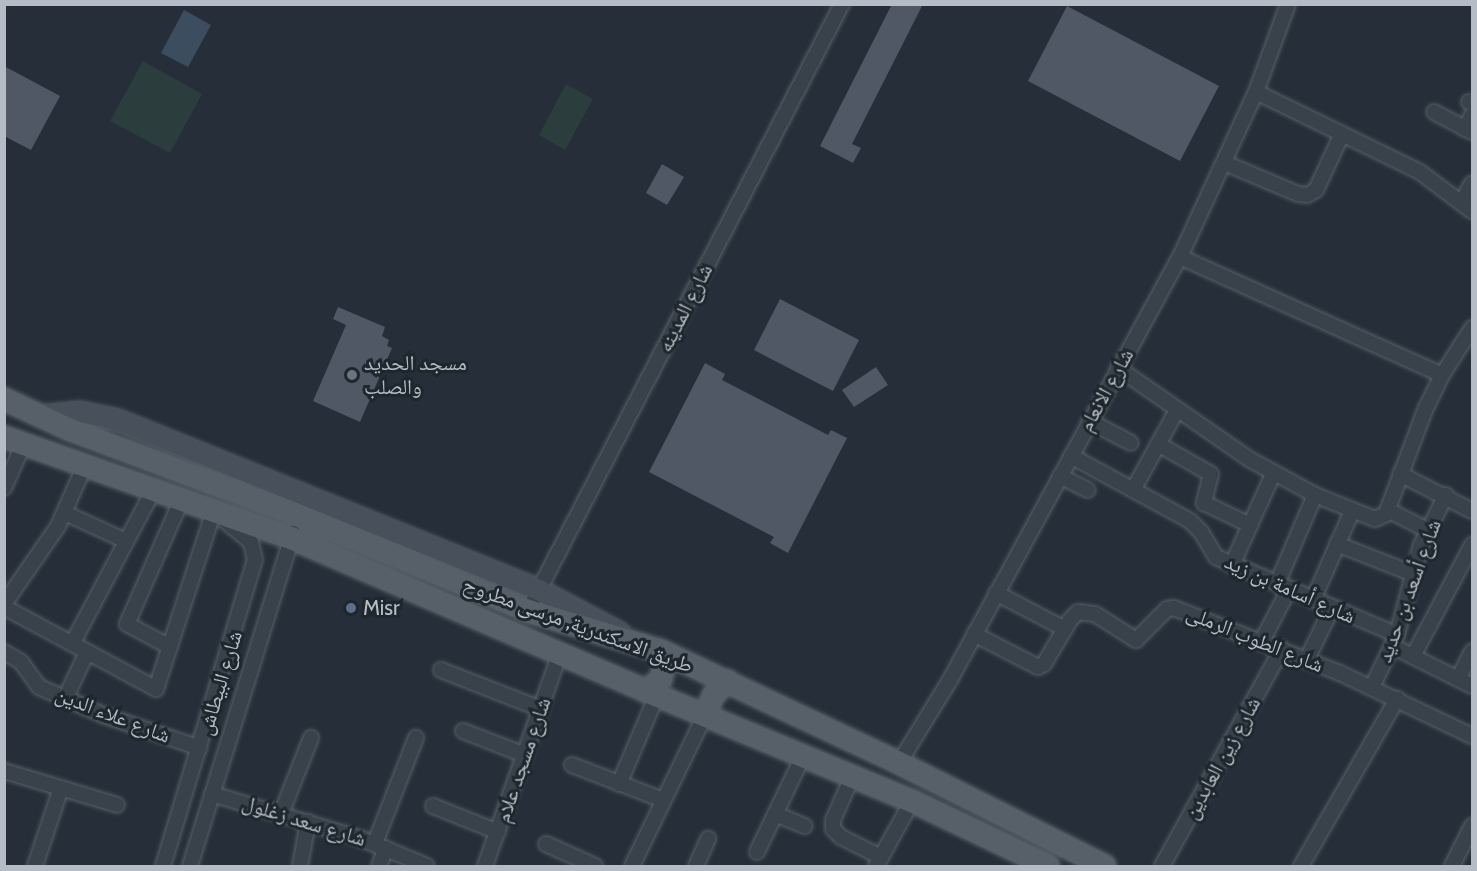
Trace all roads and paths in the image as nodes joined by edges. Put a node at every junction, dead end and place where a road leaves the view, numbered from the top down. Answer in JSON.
{"nodes":[{"id":1,"x":842,"y":4,"type":"edge"},
{"id":2,"x":1288,"y":4,"type":"edge"},
{"id":3,"x":1256,"y":92,"type":"junction"},
{"id":4,"x":1471,"y":107,"type":"edge"},
{"id":5,"x":1434,"y":112,"type":"dead end"},
{"id":6,"x":1469,"y":131,"type":"edge"},
{"id":7,"x":1342,"y":134,"type":"junction"},
{"id":8,"x":1225,"y":163,"type":"junction"},
{"id":9,"x":1473,"y":183,"type":"edge"},
{"id":10,"x":1467,"y":207,"type":"edge"},
{"id":11,"x":1180,"y":257,"type":"junction"},
{"id":12,"x":1473,"y":328,"type":"edge"},
{"id":13,"x":1118,"y":368,"type":"junction"},
{"id":14,"x":1442,"y":375,"type":"junction"},
{"id":15,"x":4,"y":399,"type":"edge"},
{"id":16,"x":1177,"y":410,"type":"junction"},
{"id":17,"x":42,"y":416,"type":"junction"},
{"id":18,"x":1089,"y":421,"type":"junction"},
{"id":19,"x":14,"y":440,"type":"edge"},
{"id":20,"x":1131,"y":443,"type":"dead end"},
{"id":21,"x":1158,"y":444,"type":"junction"},
{"id":22,"x":1071,"y":456,"type":"junction"},
{"id":23,"x":85,"y":465,"type":"junction"},
{"id":24,"x":1273,"y":474,"type":"junction"},
{"id":25,"x":1400,"y":474,"type":"junction"},
{"id":26,"x":1060,"y":476,"type":"junction"},
{"id":27,"x":4,"y":488,"type":"edge"},
{"id":28,"x":154,"y":489,"type":"junction"},
{"id":29,"x":1088,"y":490,"type":"dead end"},
{"id":30,"x":1133,"y":490,"type":"junction"},
{"id":31,"x":1315,"y":495,"type":"junction"},
{"id":32,"x":1446,"y":495,"type":"junction"},
{"id":33,"x":182,"y":499,"type":"junction"},
{"id":34,"x":1471,"y":505,"type":"edge"},
{"id":35,"x":1388,"y":510,"type":"junction"},
{"id":36,"x":216,"y":511,"type":"junction"},
{"id":37,"x":1352,"y":511,"type":"junction"},
{"id":38,"x":65,"y":513,"type":"junction"},
{"id":39,"x":299,"y":516,"type":"junction"},
{"id":40,"x":1250,"y":525,"type":"junction"},
{"id":41,"x":1427,"y":530,"type":"junction"},
{"id":42,"x":291,"y":538,"type":"junction"},
{"id":43,"x":126,"y":541,"type":"junction"},
{"id":44,"x":1337,"y":544,"type":"junction"},
{"id":45,"x":1473,"y":545,"type":"edge"},
{"id":46,"x":1232,"y":565,"type":"junction"},
{"id":47,"x":1413,"y":574,"type":"junction"},
{"id":48,"x":1283,"y":587,"type":"junction"},
{"id":49,"x":538,"y":590,"type":"junction"},
{"id":50,"x":996,"y":593,"type":"junction"},
{"id":51,"x":1313,"y":600,"type":"junction"},
{"id":52,"x":4,"y":605,"type":"edge"},
{"id":53,"x":1332,"y":608,"type":"junction"},
{"id":54,"x":528,"y":611,"type":"junction"},
{"id":55,"x":239,"y":618,"type":"junction"},
{"id":56,"x":264,"y":626,"type":"junction"},
{"id":57,"x":1065,"y":629,"type":"junction"},
{"id":58,"x":974,"y":634,"type":"junction"},
{"id":59,"x":1263,"y":641,"type":"junction"},
{"id":60,"x":1394,"y":641,"type":"junction"},
{"id":61,"x":72,"y":644,"type":"junction"},
{"id":62,"x":638,"y":644,"type":"junction"},
{"id":63,"x":170,"y":647,"type":"junction"},
{"id":64,"x":1282,"y":649,"type":"junction"},
{"id":65,"x":661,"y":651,"type":"junction"},
{"id":66,"x":1473,"y":651,"type":"edge"},
{"id":67,"x":4,"y":652,"type":"edge"},
{"id":68,"x":87,"y":652,"type":"junction"},
{"id":69,"x":560,"y":653,"type":"junction"},
{"id":70,"x":1413,"y":656,"type":"junction"},
{"id":71,"x":1307,"y":659,"type":"junction"},
{"id":72,"x":441,"y":670,"type":"dead end"},
{"id":73,"x":1458,"y":679,"type":"junction"},
{"id":74,"x":727,"y":681,"type":"junction"},
{"id":75,"x":1473,"y":686,"type":"edge"},
{"id":76,"x":1372,"y":687,"type":"junction"},
{"id":77,"x":652,"y":693,"type":"junction"},
{"id":78,"x":65,"y":699,"type":"junction"},
{"id":79,"x":1397,"y":699,"type":"junction"},
{"id":80,"x":541,"y":709,"type":"junction"},
{"id":81,"x":705,"y":715,"type":"junction"},
{"id":82,"x":463,"y":731,"type":"dead end"},
{"id":83,"x":1473,"y":736,"type":"edge"},
{"id":84,"x":310,"y":738,"type":"dead end"},
{"id":85,"x":416,"y":738,"type":"dead end"},
{"id":86,"x":200,"y":748,"type":"junction"},
{"id":87,"x":525,"y":755,"type":"junction"},
{"id":88,"x":803,"y":756,"type":"junction"},
{"id":89,"x":899,"y":763,"type":"junction"},
{"id":90,"x":572,"y":765,"type":"dead end"},
{"id":91,"x":4,"y":771,"type":"edge"},
{"id":92,"x":852,"y":777,"type":"junction"},
{"id":93,"x":619,"y":783,"type":"junction"},
{"id":94,"x":62,"y":788,"type":"junction"},
{"id":95,"x":212,"y":794,"type":"junction"},
{"id":96,"x":663,"y":800,"type":"junction"},
{"id":97,"x":912,"y":801,"type":"junction"},
{"id":98,"x":117,"y":805,"type":"dead end"},
{"id":99,"x":433,"y":806,"type":"dead end"},
{"id":100,"x":281,"y":814,"type":"junction"},
{"id":101,"x":775,"y":814,"type":"junction"},
{"id":102,"x":308,"y":822,"type":"junction"},
{"id":103,"x":805,"y":826,"type":"dead end"},
{"id":104,"x":1473,"y":826,"type":"edge"},
{"id":105,"x":498,"y":832,"type":"junction"},
{"id":106,"x":708,"y":839,"type":"dead end"},
{"id":107,"x":546,"y":844,"type":"dead end"},
{"id":108,"x":381,"y":846,"type":"junction"},
{"id":109,"x":757,"y":852,"type":"dead end"},
{"id":110,"x":879,"y":862,"type":"edge"},
{"id":111,"x":35,"y":867,"type":"edge"},
{"id":112,"x":164,"y":867,"type":"edge"},
{"id":113,"x":190,"y":867,"type":"edge"},
{"id":114,"x":300,"y":867,"type":"edge"},
{"id":115,"x":379,"y":867,"type":"edge"},
{"id":116,"x":427,"y":867,"type":"edge"},
{"id":117,"x":485,"y":867,"type":"edge"},
{"id":118,"x":595,"y":867,"type":"edge"},
{"id":119,"x":632,"y":867,"type":"edge"},
{"id":120,"x":696,"y":867,"type":"edge"},
{"id":121,"x":1048,"y":867,"type":"edge"},
{"id":122,"x":1105,"y":867,"type":"edge"},
{"id":123,"x":1162,"y":867,"type":"edge"},
{"id":124,"x":1301,"y":867,"type":"edge"},
{"id":125,"x":1452,"y":867,"type":"edge"}],
"edges":[{"from":1,"to":49,"type":"street","name":"شارع المدينه"},
{"from":2,"to":3,"type":"street","name":"شارع الانعام"},
{"from":3,"to":7,"type":"street"},
{"from":3,"to":8,"type":"street","name":"شارع الانعام"},
{"from":4,"to":6,"type":"street"},
{"from":5,"to":6,"type":"street"},
{"from":7,"to":8,"type":"street"},
{"from":7,"to":10,"type":"street"},
{"from":8,"to":11,"type":"street","name":"شارع الانعام"},
{"from":9,"to":10,"type":"street"},
{"from":11,"to":13,"type":"street","name":"شارع الانعام"},
{"from":11,"to":14,"type":"street"},
{"from":12,"to":14,"type":"street"},
{"from":13,"to":16,"type":"street"},
{"from":13,"to":18,"type":"street","name":"شارع الانعام"},
{"from":14,"to":25,"type":"street"},
{"from":15,"to":17,"type":"main road","name":"طريق الاسكندرية, مرسى مطروح"},
{"from":16,"to":21,"type":"street"},
{"from":16,"to":24,"type":"street"},
{"from":17,"to":39,"type":"main road","name":"طريق الاسكندرية, مرسى مطروح"},
{"from":17,"to":49,"type":"main road"},
{"from":18,"to":20,"type":"street"},
{"from":18,"to":22,"type":"street","name":"شارع الانعام"},
{"from":19,"to":23,"type":"main road","name":"طريق الاسكندرية, مرسى مطروح"},
{"from":19,"to":27,"type":"street"},
{"from":21,"to":30,"type":"street"},
{"from":21,"to":40,"type":"street"},
{"from":22,"to":26,"type":"street","name":"شارع الانعام"},
{"from":22,"to":30,"type":"street","name":"شارع أسامة بن زيد"},
{"from":23,"to":28,"type":"main road","name":"طريق الاسكندرية, مرسى مطروح"},
{"from":23,"to":38,"type":"street"},
{"from":24,"to":31,"type":"street"},
{"from":24,"to":40,"type":"street"},
{"from":25,"to":32,"type":"street"},
{"from":25,"to":35,"type":"street"},
{"from":26,"to":29,"type":"street"},
{"from":26,"to":50,"type":"street","name":"شارع الانعام"},
{"from":28,"to":33,"type":"main road","name":"طريق الاسكندرية, مرسى مطروح"},
{"from":28,"to":43,"type":"street"},
{"from":30,"to":46,"type":"street","name":"شارع أسامة بن زيد"},
{"from":31,"to":37,"type":"street"},
{"from":31,"to":48,"type":"street"},
{"from":32,"to":34,"type":"street"},
{"from":32,"to":41,"type":"street","name":"شارع أسعد بن حديد"},
{"from":33,"to":36,"type":"main road","name":"طريق الاسكندرية, مرسى مطروح"},
{"from":33,"to":63,"type":"street"},
{"from":35,"to":37,"type":"street"},
{"from":35,"to":41,"type":"street"},
{"from":36,"to":42,"type":"main road","name":"طريق الاسكندرية, مرسى مطروح"},
{"from":36,"to":55,"type":"street","name":"شارع البيطاش"},
{"from":36,"to":63,"type":"street"},
{"from":37,"to":44,"type":"street"},
{"from":38,"to":43,"type":"street"},
{"from":38,"to":52,"type":"street"},
{"from":39,"to":42,"type":"street","name":"شارع البيطاش"},
{"from":39,"to":54,"type":"main road","name":"طريق الاسكندرية, مرسى مطروح"},
{"from":40,"to":46,"type":"street"},
{"from":41,"to":47,"type":"street","name":"شارع أسعد بن حديد"},
{"from":42,"to":56,"type":"street","name":"شارع البيطاش"},
{"from":42,"to":69,"type":"main road","name":"طريق الاسكندرية, مرسى مطروح"},
{"from":43,"to":61,"type":"street"},
{"from":44,"to":47,"type":"street"},
{"from":44,"to":51,"type":"street"},
{"from":45,"to":70,"type":"street"},
{"from":46,"to":48,"type":"street","name":"شارع أسامة بن زيد"},
{"from":47,"to":60,"type":"street","name":"شارع أسعد بن حديد"},
{"from":48,"to":51,"type":"street","name":"شارع أسامة بن زيد"},
{"from":48,"to":59,"type":"street"},
{"from":49,"to":54,"type":"street","name":"شارع المدينه"},
{"from":49,"to":62,"type":"main road"},
{"from":50,"to":57,"type":"street"},
{"from":50,"to":58,"type":"street","name":"شارع الانعام"},
{"from":51,"to":53,"type":"street","name":"شارع أسامة بن زيد"},
{"from":52,"to":61,"type":"street"},
{"from":53,"to":60,"type":"street","name":"شارع أسامة بن زيد"},
{"from":53,"to":71,"type":"street"},
{"from":54,"to":62,"type":"main road","name":"طريق الاسكندرية, مرسى مطروح"},
{"from":55,"to":56,"type":"street"},
{"from":55,"to":86,"type":"street","name":"شارع البيطاش"},
{"from":56,"to":95,"type":"street","name":"شارع البيطاش"},
{"from":57,"to":58,"type":"street","name":"شارع الطوب الرملى"},
{"from":57,"to":59,"type":"street","name":"شارع الطوب الرملى"},
{"from":58,"to":89,"type":"street","name":"شارع الانعام"},
{"from":59,"to":64,"type":"street","name":"شارع الطوب الرملى"},
{"from":60,"to":70,"type":"street","name":"شارع أسامة بن زيد"},
{"from":60,"to":76,"type":"street","name":"شارع أسعد بن حديد"},
{"from":61,"to":68,"type":"street"},
{"from":62,"to":65,"type":"main road","name":"طريق الاسكندرية, مرسى مطروح"},
{"from":63,"to":68,"type":"street"},
{"from":64,"to":71,"type":"street","name":"شارع الطوب الرملى"},
{"from":64,"to":123,"type":"street","name":"شارع زين العابدين"},
{"from":65,"to":74,"type":"main road","name":"طريق الاسكندرية, مرسى مطروح"},
{"from":65,"to":77,"type":"main road"},
{"from":66,"to":73,"type":"street"},
{"from":67,"to":78,"type":"street","name":"شارع علاء الدين"},
{"from":68,"to":78,"type":"street"},
{"from":69,"to":77,"type":"main road","name":"طريق الاسكندرية, مرسى مطروح"},
{"from":69,"to":80,"type":"street","name":"شارع مسجد علام"},
{"from":70,"to":73,"type":"street","name":"شارع أسامة بن زيد"},
{"from":71,"to":76,"type":"street","name":"شارع الطوب الرملى"},
{"from":72,"to":80,"type":"street"},
{"from":73,"to":75,"type":"street","name":"شارع أسامة بن زيد"},
{"from":74,"to":81,"type":"main road"},
{"from":74,"to":89,"type":"main road","name":"طريق الاسكندرية, مرسى مطروح"},
{"from":76,"to":79,"type":"street","name":"شارع الطوب الرملى"},
{"from":77,"to":81,"type":"main road","name":"طريق الاسكندرية, مرسى مطروح"},
{"from":77,"to":93,"type":"street"},
{"from":78,"to":86,"type":"street","name":"شارع علاء الدين"},
{"from":79,"to":83,"type":"street","name":"شارع الطوب الرملى"},
{"from":79,"to":124,"type":"street"},
{"from":80,"to":87,"type":"street","name":"شارع مسجد علام"},
{"from":81,"to":88,"type":"main road","name":"طريق الاسكندرية, مرسى مطروح"},
{"from":81,"to":96,"type":"street"},
{"from":82,"to":87,"type":"street"},
{"from":84,"to":100,"type":"street"},
{"from":85,"to":108,"type":"street"},
{"from":86,"to":112,"type":"street","name":"شارع البيطاش"},
{"from":87,"to":105,"type":"street","name":"شارع مسجد علام"},
{"from":88,"to":92,"type":"main road","name":"طريق الاسكندرية, مرسى مطروح"},
{"from":88,"to":101,"type":"street"},
{"from":89,"to":122,"type":"main road","name":"طريق الاسكندرية, مرسى مطروح"},
{"from":90,"to":93,"type":"street"},
{"from":91,"to":94,"type":"street"},
{"from":92,"to":97,"type":"main road","name":"طريق الاسكندرية, مرسى مطروح"},
{"from":92,"to":110,"type":"street"},
{"from":93,"to":96,"type":"street"},
{"from":94,"to":98,"type":"street"},
{"from":94,"to":111,"type":"street"},
{"from":95,"to":100,"type":"street","name":"شارع سعد زغلول"},
{"from":95,"to":113,"type":"street","name":"شارع البيطاش"},
{"from":96,"to":119,"type":"street"},
{"from":97,"to":110,"type":"street"},
{"from":97,"to":121,"type":"main road","name":"طريق الاسكندرية, مرسى مطروح"},
{"from":99,"to":105,"type":"street"},
{"from":100,"to":102,"type":"street","name":"شارع سعد زغلول"},
{"from":101,"to":103,"type":"street"},
{"from":101,"to":109,"type":"street"},
{"from":102,"to":108,"type":"street","name":"شارع سعد زغلول"},
{"from":102,"to":114,"type":"street"},
{"from":104,"to":125,"type":"street"},
{"from":105,"to":117,"type":"street","name":"شارع مسجد علام"},
{"from":106,"to":120,"type":"street"},
{"from":107,"to":118,"type":"street"},
{"from":108,"to":115,"type":"street"},
{"from":108,"to":116,"type":"street","name":"شارع سعد زغلول"}]}
